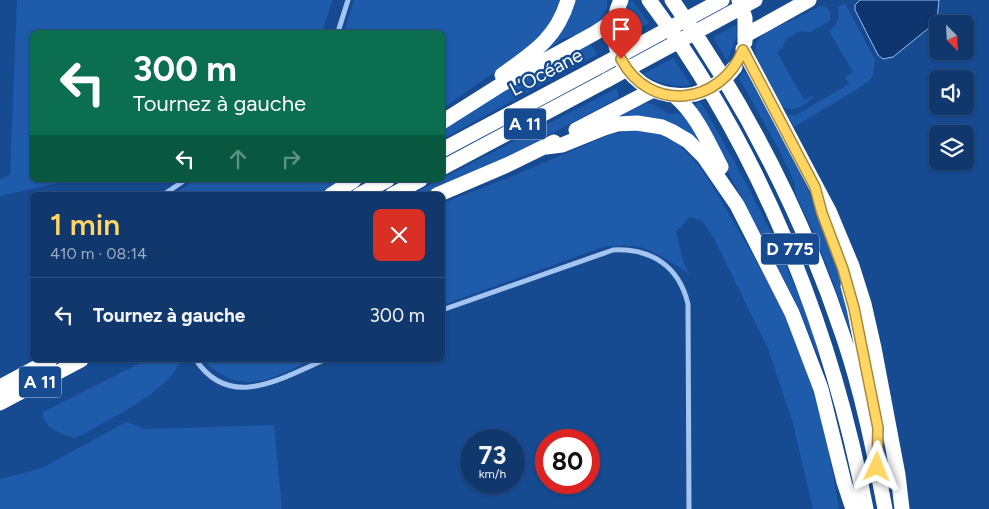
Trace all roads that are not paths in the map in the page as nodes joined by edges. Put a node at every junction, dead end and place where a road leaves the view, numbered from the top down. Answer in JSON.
{"nodes":[{"id":1,"x":348,"y":0,"type":"edge"},
{"id":2,"x":568,"y":0,"type":"edge"},
{"id":3,"x":722,"y":0,"type":"edge"},
{"id":4,"x":739,"y":0,"type":"edge"},
{"id":5,"x":755,"y":0,"type":"edge"},
{"id":6,"x":809,"y":0,"type":"edge"},
{"id":7,"x":672,"y":1,"type":"edge"},
{"id":8,"x":618,"y":6,"type":"edge"},
{"id":9,"x":653,"y":6,"type":"edge"},
{"id":10,"x":339,"y":30,"type":"edge"},
{"id":11,"x":745,"y":42,"type":"junction"},
{"id":12,"x":653,"y":90,"type":"junction"},
{"id":13,"x":675,"y":96,"type":"junction"},
{"id":14,"x":466,"y":107,"type":"junction"},
{"id":15,"x":445,"y":120,"type":"edge"},
{"id":16,"x":546,"y":147,"type":"junction"},
{"id":17,"x":445,"y":148,"type":"edge"},
{"id":18,"x":445,"y":166,"type":"edge"},
{"id":19,"x":182,"y":182,"type":"edge"},
{"id":20,"x":351,"y":182,"type":"edge"},
{"id":21,"x":383,"y":182,"type":"edge"},
{"id":22,"x":416,"y":182,"type":"edge"},
{"id":23,"x":815,"y":187,"type":"junction"},
{"id":24,"x":168,"y":192,"type":"edge"},
{"id":25,"x":336,"y":192,"type":"edge"},
{"id":26,"x":365,"y":192,"type":"edge"},
{"id":27,"x":398,"y":192,"type":"edge"},
{"id":28,"x":444,"y":192,"type":"edge"},
{"id":29,"x":737,"y":205,"type":"junction"},
{"id":30,"x":445,"y":309,"type":"edge"},
{"id":31,"x":46,"y":362,"type":"edge"},
{"id":32,"x":77,"y":362,"type":"edge"},
{"id":33,"x":198,"y":362,"type":"edge"},
{"id":34,"x":319,"y":362,"type":"edge"},
{"id":35,"x":0,"y":387,"type":"edge"},
{"id":36,"x":0,"y":403,"type":"edge"},
{"id":37,"x":877,"y":467,"type":"junction"},
{"id":38,"x":844,"y":482,"type":"junction"},
{"id":39,"x":690,"y":509,"type":"edge"},
{"id":40,"x":846,"y":509,"type":"edge"},
{"id":41,"x":853,"y":509,"type":"edge"},
{"id":42,"x":866,"y":509,"type":"edge"},
{"id":43,"x":886,"y":509,"type":"edge"},
{"id":44,"x":902,"y":509,"type":"edge"}],
"edges":[{"from":1,"to":10,"type":"street"},
{"from":2,"to":14,"type":"highway"},
{"from":3,"to":17,"type":"highway","name":"L’Océane","number":"A 11","bridge":true},
{"from":4,"to":11,"type":"highway"},
{"from":5,"to":18,"type":"highway","name":"L’Océane","number":"A 11","bridge":true},
{"from":6,"to":11,"type":"highway"},
{"from":7,"to":37,"type":"highway","number":"D 775"},
{"from":8,"to":12,"type":"highway"},
{"from":8,"to":14,"type":"highway"},
{"from":9,"to":42,"type":"highway","number":"D 775"},
{"from":11,"to":13,"type":"highway","bridge":true},
{"from":11,"to":23,"type":"highway"},
{"from":12,"to":13,"type":"highway"},
{"from":12,"to":16,"type":"highway"},
{"from":13,"to":29,"type":"highway"},
{"from":14,"to":15,"type":"highway"},
{"from":16,"to":28,"type":"highway"},
{"from":16,"to":29,"type":"highway"},
{"from":19,"to":24,"type":"street"},
{"from":20,"to":25,"type":"highway"},
{"from":21,"to":26,"type":"highway"},
{"from":22,"to":27,"type":"highway"},
{"from":23,"to":37,"type":"highway"},
{"from":23,"to":44,"type":"highway"},
{"from":29,"to":38,"type":"highway"},
{"from":30,"to":39,"type":"street"},
{"from":31,"to":35,"type":"highway","number":"A 11"},
{"from":32,"to":36,"type":"highway","number":"A 11"},
{"from":33,"to":34,"type":"street"},
{"from":37,"to":43,"type":"highway","number":"D 775"},
{"from":38,"to":40,"type":"highway"},
{"from":38,"to":41,"type":"highway"}]}
